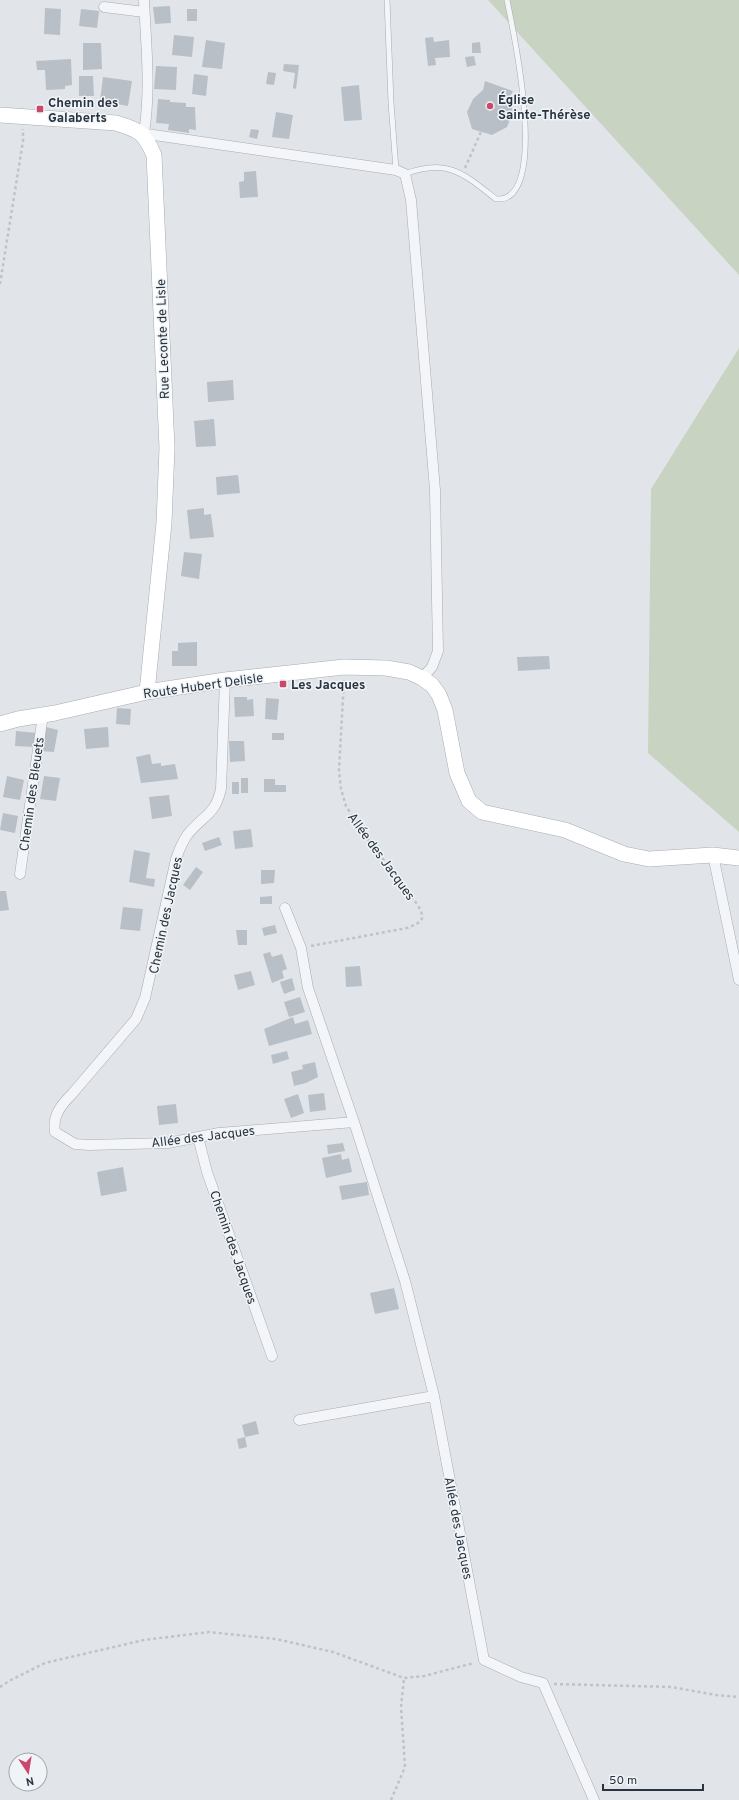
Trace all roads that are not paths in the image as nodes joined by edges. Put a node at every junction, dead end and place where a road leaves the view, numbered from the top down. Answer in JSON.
{"nodes":[{"id":1,"x":144,"y":0,"type":"edge"},
{"id":2,"x":387,"y":0,"type":"edge"},
{"id":3,"x":507,"y":0,"type":"edge"},
{"id":4,"x":104,"y":7,"type":"dead end"},
{"id":5,"x":144,"y":12,"type":"junction"},
{"id":6,"x":0,"y":115,"type":"edge"},
{"id":7,"x":142,"y":133,"type":"junction"},
{"id":8,"x":401,"y":172,"type":"junction"},
{"id":9,"x":422,"y":678,"type":"junction"},
{"id":10,"x":225,"y":680,"type":"junction"},
{"id":11,"x":147,"y":692,"type":"junction"},
{"id":12,"x":43,"y":714,"type":"junction"},
{"id":13,"x":0,"y":724,"type":"edge"},
{"id":14,"x":713,"y":855,"type":"junction"},
{"id":15,"x":739,"y":858,"type":"edge"},
{"id":16,"x":20,"y":874,"type":"dead end"},
{"id":17,"x":285,"y":908,"type":"dead end"},
{"id":18,"x":739,"y":980,"type":"edge"},
{"id":19,"x":354,"y":1122,"type":"junction"},
{"id":20,"x":55,"y":1132,"type":"joint"},
{"id":21,"x":198,"y":1137,"type":"junction"},
{"id":22,"x":272,"y":1356,"type":"dead end"},
{"id":23,"x":434,"y":1396,"type":"junction"},
{"id":24,"x":299,"y":1420,"type":"dead end"},
{"id":25,"x":594,"y":1800,"type":"edge"}],
"edges":[{"from":1,"to":5,"type":"street"},
{"from":2,"to":8,"type":"lane"},
{"from":3,"to":8,"type":"lane"},
{"from":4,"to":5,"type":"street"},
{"from":5,"to":7,"type":"street"},
{"from":6,"to":7,"type":"main road","name":"Rue Leconte de Lisle"},
{"from":7,"to":8,"type":"street"},
{"from":7,"to":11,"type":"main road","name":"Rue Leconte de Lisle"},
{"from":8,"to":9,"type":"street"},
{"from":9,"to":10,"type":"main road","name":"Route Hubert Delisle"},
{"from":9,"to":14,"type":"main road","name":"Route Hubert Delisle"},
{"from":10,"to":11,"type":"main road","name":"Route Hubert Delisle"},
{"from":10,"to":20,"type":"street","name":"Chemin des Jacques"},
{"from":11,"to":12,"type":"main road","name":"Route Hubert Delisle"},
{"from":12,"to":13,"type":"main road","name":"Route Hubert Delisle"},
{"from":12,"to":16,"type":"street","name":"Chemin des Bleuets"},
{"from":14,"to":15,"type":"main road","name":"Route Hubert Delisle"},
{"from":14,"to":18,"type":"street"},
{"from":17,"to":19,"type":"street","name":"Allée des Jacques"},
{"from":19,"to":21,"type":"street","name":"Allée des Jacques"},
{"from":19,"to":23,"type":"street","name":"Allée des Jacques"},
{"from":20,"to":21,"type":"street","name":"Allée des Jacques"},
{"from":21,"to":22,"type":"street","name":"Chemin des Jacques"},
{"from":23,"to":24,"type":"street"},
{"from":23,"to":25,"type":"street","name":"Allée des Jacques"}]}
